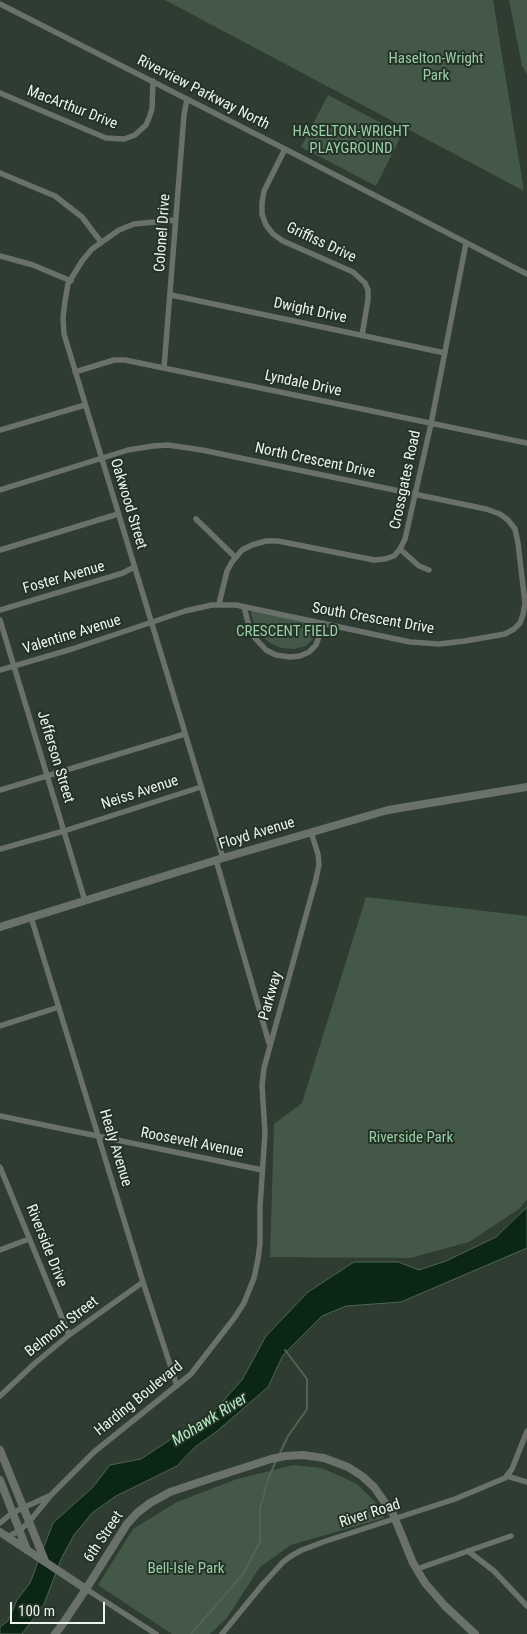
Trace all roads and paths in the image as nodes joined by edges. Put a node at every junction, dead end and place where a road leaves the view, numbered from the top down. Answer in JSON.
{"nodes":[{"id":1,"x":0,"y":4,"type":"edge"},
{"id":2,"x":152,"y":81,"type":"junction"},
{"id":3,"x":0,"y":93,"type":"edge"},
{"id":4,"x":187,"y":99,"type":"junction"},
{"id":5,"x":285,"y":149,"type":"junction"},
{"id":6,"x":0,"y":173,"type":"edge"},
{"id":7,"x":176,"y":220,"type":"junction"},
{"id":8,"x":101,"y":242,"type":"junction"},
{"id":9,"x":466,"y":243,"type":"junction"},
{"id":10,"x":0,"y":256,"type":"edge"},
{"id":11,"x":527,"y":274,"type":"edge"},
{"id":12,"x":70,"y":280,"type":"junction"},
{"id":13,"x":171,"y":295,"type":"junction"},
{"id":14,"x":362,"y":335,"type":"junction"},
{"id":15,"x":445,"y":353,"type":"junction"},
{"id":16,"x":164,"y":368,"type":"junction"},
{"id":17,"x":75,"y":372,"type":"junction"},
{"id":18,"x":85,"y":405,"type":"junction"},
{"id":19,"x":431,"y":424,"type":"junction"},
{"id":20,"x":0,"y":430,"type":"edge"},
{"id":21,"x":527,"y":443,"type":"edge"},
{"id":22,"x":102,"y":459,"type":"junction"},
{"id":23,"x":0,"y":490,"type":"edge"},
{"id":24,"x":415,"y":494,"type":"junction"},
{"id":25,"x":118,"y":514,"type":"junction"},
{"id":26,"x":196,"y":519,"type":"dead end"},
{"id":27,"x":400,"y":548,"type":"junction"},
{"id":28,"x":0,"y":550,"type":"edge"},
{"id":29,"x":235,"y":557,"type":"junction"},
{"id":30,"x":134,"y":567,"type":"junction"},
{"id":31,"x":429,"y":570,"type":"dead end"},
{"id":32,"x":219,"y":604,"type":"junction"},
{"id":33,"x":244,"y":607,"type":"junction"},
{"id":34,"x":0,"y":610,"type":"edge"},
{"id":35,"x":522,"y":619,"type":"joint"},
{"id":36,"x":0,"y":620,"type":"edge"},
{"id":37,"x":151,"y":623,"type":"junction"},
{"id":38,"x":324,"y":623,"type":"junction"},
{"id":39,"x":14,"y":666,"type":"junction"},
{"id":40,"x":0,"y":670,"type":"edge"},
{"id":41,"x":185,"y":734,"type":"junction"},
{"id":42,"x":47,"y":775,"type":"junction"},
{"id":43,"x":201,"y":787,"type":"junction"},
{"id":44,"x":526,"y":789,"type":"edge"},
{"id":45,"x":0,"y":790,"type":"edge"},
{"id":46,"x":64,"y":831,"type":"junction"},
{"id":47,"x":311,"y":832,"type":"junction"},
{"id":48,"x":0,"y":849,"type":"edge"},
{"id":49,"x":219,"y":859,"type":"junction"},
{"id":50,"x":86,"y":900,"type":"junction"},
{"id":51,"x":31,"y":917,"type":"junction"},
{"id":52,"x":0,"y":927,"type":"edge"},
{"id":53,"x":59,"y":1007,"type":"junction"},
{"id":54,"x":0,"y":1026,"type":"edge"},
{"id":55,"x":270,"y":1044,"type":"junction"},
{"id":56,"x":0,"y":1116,"type":"edge"},
{"id":57,"x":99,"y":1136,"type":"junction"},
{"id":58,"x":0,"y":1167,"type":"edge"},
{"id":59,"x":262,"y":1170,"type":"junction"},
{"id":60,"x":29,"y":1238,"type":"junction"},
{"id":61,"x":0,"y":1250,"type":"edge"},
{"id":62,"x":143,"y":1282,"type":"junction"},
{"id":63,"x":69,"y":1335,"type":"junction"},
{"id":64,"x":177,"y":1386,"type":"junction"},
{"id":65,"x":0,"y":1396,"type":"edge"},
{"id":66,"x":527,"y":1431,"type":"edge"},
{"id":67,"x":0,"y":1450,"type":"edge"},
{"id":68,"x":507,"y":1476,"type":"junction"},
{"id":69,"x":0,"y":1480,"type":"edge"},
{"id":70,"x":527,"y":1482,"type":"edge"},
{"id":71,"x":51,"y":1495,"type":"junction"},
{"id":72,"x":22,"y":1508,"type":"junction"},
{"id":73,"x":12,"y":1513,"type":"junction"},
{"id":74,"x":395,"y":1519,"type":"junction"},
{"id":75,"x":29,"y":1522,"type":"junction"},
{"id":76,"x":0,"y":1523,"type":"edge"},
{"id":77,"x":19,"y":1531,"type":"junction"},
{"id":78,"x":3,"y":1534,"type":"edge"},
{"id":79,"x":511,"y":1536,"type":"dead end"},
{"id":80,"x":33,"y":1551,"type":"junction"},
{"id":81,"x":468,"y":1551,"type":"junction"},
{"id":82,"x":417,"y":1569,"type":"junction"},
{"id":83,"x":86,"y":1589,"type":"junction"},
{"id":84,"x":527,"y":1606,"type":"edge"},
{"id":85,"x":55,"y":1634,"type":"edge"},
{"id":86,"x":156,"y":1634,"type":"edge"},
{"id":87,"x":222,"y":1634,"type":"edge"},
{"id":88,"x":475,"y":1634,"type":"edge"}],
"edges":[{"from":1,"to":2,"type":"street","name":"Riverview Parkway North"},
{"from":2,"to":3,"type":"street","name":"MacArthur Drive"},
{"from":2,"to":4,"type":"street","name":"Riverview Parkway North"},
{"from":4,"to":5,"type":"street","name":"Riverview Parkway North"},
{"from":4,"to":7,"type":"street","name":"Colonel Drive"},
{"from":5,"to":9,"type":"street","name":"Riverview Parkway North"},
{"from":5,"to":14,"type":"street","name":"Griffiss Drive"},
{"from":6,"to":8,"type":"street"},
{"from":7,"to":8,"type":"street","name":"Oakwood Street"},
{"from":7,"to":13,"type":"street","name":"Colonel Drive"},
{"from":8,"to":12,"type":"street","name":"Oakwood Street"},
{"from":9,"to":11,"type":"street","name":"Riverview Parkway North"},
{"from":9,"to":15,"type":"street","name":"Crossgates Road"},
{"from":10,"to":12,"type":"street"},
{"from":12,"to":17,"type":"street","name":"Oakwood Street"},
{"from":13,"to":14,"type":"street","name":"Dwight Drive"},
{"from":13,"to":16,"type":"street","name":"Colonel Drive"},
{"from":14,"to":15,"type":"street","name":"Dwight Drive"},
{"from":15,"to":19,"type":"street","name":"Crossgates Road"},
{"from":16,"to":17,"type":"street","name":"Lyndale Drive"},
{"from":16,"to":19,"type":"street","name":"Lyndale Drive"},
{"from":17,"to":18,"type":"street","name":"Oakwood Street"},
{"from":18,"to":20,"type":"street"},
{"from":18,"to":22,"type":"street","name":"Oakwood Street"},
{"from":19,"to":21,"type":"street","name":"Lyndale Drive"},
{"from":19,"to":24,"type":"street","name":"Crossgates Road"},
{"from":22,"to":23,"type":"street","name":"North Crescent Drive"},
{"from":22,"to":24,"type":"street","name":"North Crescent Drive"},
{"from":22,"to":25,"type":"street","name":"Oakwood Street"},
{"from":24,"to":27,"type":"street","name":"Crossgates Road"},
{"from":24,"to":35,"type":"street","name":"North Crescent Drive"},
{"from":25,"to":28,"type":"street"},
{"from":25,"to":30,"type":"street","name":"Oakwood Street"},
{"from":26,"to":29,"type":"street"},
{"from":27,"to":29,"type":"street","name":"Crossgates Road"},
{"from":27,"to":31,"type":"street"},
{"from":29,"to":32,"type":"street"},
{"from":30,"to":34,"type":"street","name":"Foster Avenue"},
{"from":30,"to":37,"type":"street","name":"Oakwood Street"},
{"from":32,"to":33,"type":"street","name":"South Crescent Drive"},
{"from":32,"to":37,"type":"street"},
{"from":33,"to":38,"type":"street","name":"South Crescent Drive"},
{"from":33,"to":38,"type":"street"},
{"from":35,"to":38,"type":"street","name":"South Crescent Drive"},
{"from":36,"to":39,"type":"street","name":"Jefferson Street"},
{"from":37,"to":39,"type":"street","name":"Valentine Avenue"},
{"from":37,"to":41,"type":"street","name":"Oakwood Street"},
{"from":39,"to":40,"type":"street","name":"Valentine Avenue"},
{"from":39,"to":42,"type":"street","name":"Jefferson Street"},
{"from":41,"to":42,"type":"street"},
{"from":41,"to":43,"type":"street","name":"Oakwood Street"},
{"from":42,"to":45,"type":"street"},
{"from":42,"to":46,"type":"street","name":"Jefferson Street"},
{"from":43,"to":46,"type":"street","name":"Neiss Avenue"},
{"from":43,"to":49,"type":"street","name":"Oakwood Street"},
{"from":44,"to":47,"type":"street","name":"Floyd Avenue"},
{"from":46,"to":48,"type":"street","name":"Neiss Avenue"},
{"from":46,"to":50,"type":"street","name":"Jefferson Street"},
{"from":47,"to":49,"type":"street","name":"Floyd Avenue"},
{"from":47,"to":55,"type":"street","name":"Parkway"},
{"from":49,"to":50,"type":"street","name":"Floyd Avenue"},
{"from":49,"to":55,"type":"street","name":"Oakwood Street"},
{"from":50,"to":51,"type":"street","name":"Floyd Avenue"},
{"from":51,"to":52,"type":"street","name":"Floyd Avenue"},
{"from":51,"to":53,"type":"street","name":"Healy Avenue"},
{"from":53,"to":54,"type":"street"},
{"from":53,"to":57,"type":"street","name":"Healy Avenue"},
{"from":55,"to":59,"type":"street","name":"Parkway"},
{"from":56,"to":57,"type":"street","name":"Roosevelt Avenue"},
{"from":57,"to":59,"type":"street","name":"Roosevelt Avenue"},
{"from":57,"to":62,"type":"street","name":"Healy Avenue"},
{"from":58,"to":60,"type":"street","name":"Riverside Drive"},
{"from":59,"to":64,"type":"street","name":"Harding Boulevard"},
{"from":60,"to":61,"type":"street"},
{"from":60,"to":63,"type":"street","name":"Riverside Drive"},
{"from":62,"to":63,"type":"street","name":"Belmont Street"},
{"from":62,"to":64,"type":"street","name":"Healy Avenue"},
{"from":63,"to":65,"type":"street","name":"Belmont Street"},
{"from":64,"to":71,"type":"street","name":"Harding Boulevard"},
{"from":66,"to":68,"type":"street"},
{"from":67,"to":72,"type":"street"},
{"from":68,"to":70,"type":"street"},
{"from":68,"to":74,"type":"street","name":"River Road"},
{"from":69,"to":73,"type":"street"},
{"from":71,"to":72,"type":"street","name":"Harding Boulevard"},
{"from":71,"to":75,"type":"street","name":"Harding Boulevard"},
{"from":72,"to":73,"type":"street","name":"Harding Boulevard"},
{"from":72,"to":75,"type":"street"},
{"from":73,"to":76,"type":"street","name":"Harding Boulevard"},
{"from":73,"to":77,"type":"street"},
{"from":74,"to":82,"type":"street","name":"6th Street"},
{"from":74,"to":83,"type":"street","name":"6th Street"},
{"from":74,"to":87,"type":"street","name":"River Road"},
{"from":75,"to":77,"type":"street","name":"Harding Boulevard"},
{"from":75,"to":80,"type":"street"},
{"from":77,"to":78,"type":"street","name":"Harding Boulevard"},
{"from":77,"to":80,"type":"street"},
{"from":78,"to":80,"type":"street"},
{"from":79,"to":81,"type":"street"},
{"from":80,"to":83,"type":"street"},
{"from":81,"to":82,"type":"street"},
{"from":81,"to":84,"type":"street"},
{"from":82,"to":88,"type":"street","name":"6th Street"},
{"from":83,"to":85,"type":"street","name":"6th Street"},
{"from":83,"to":86,"type":"street"}]}
